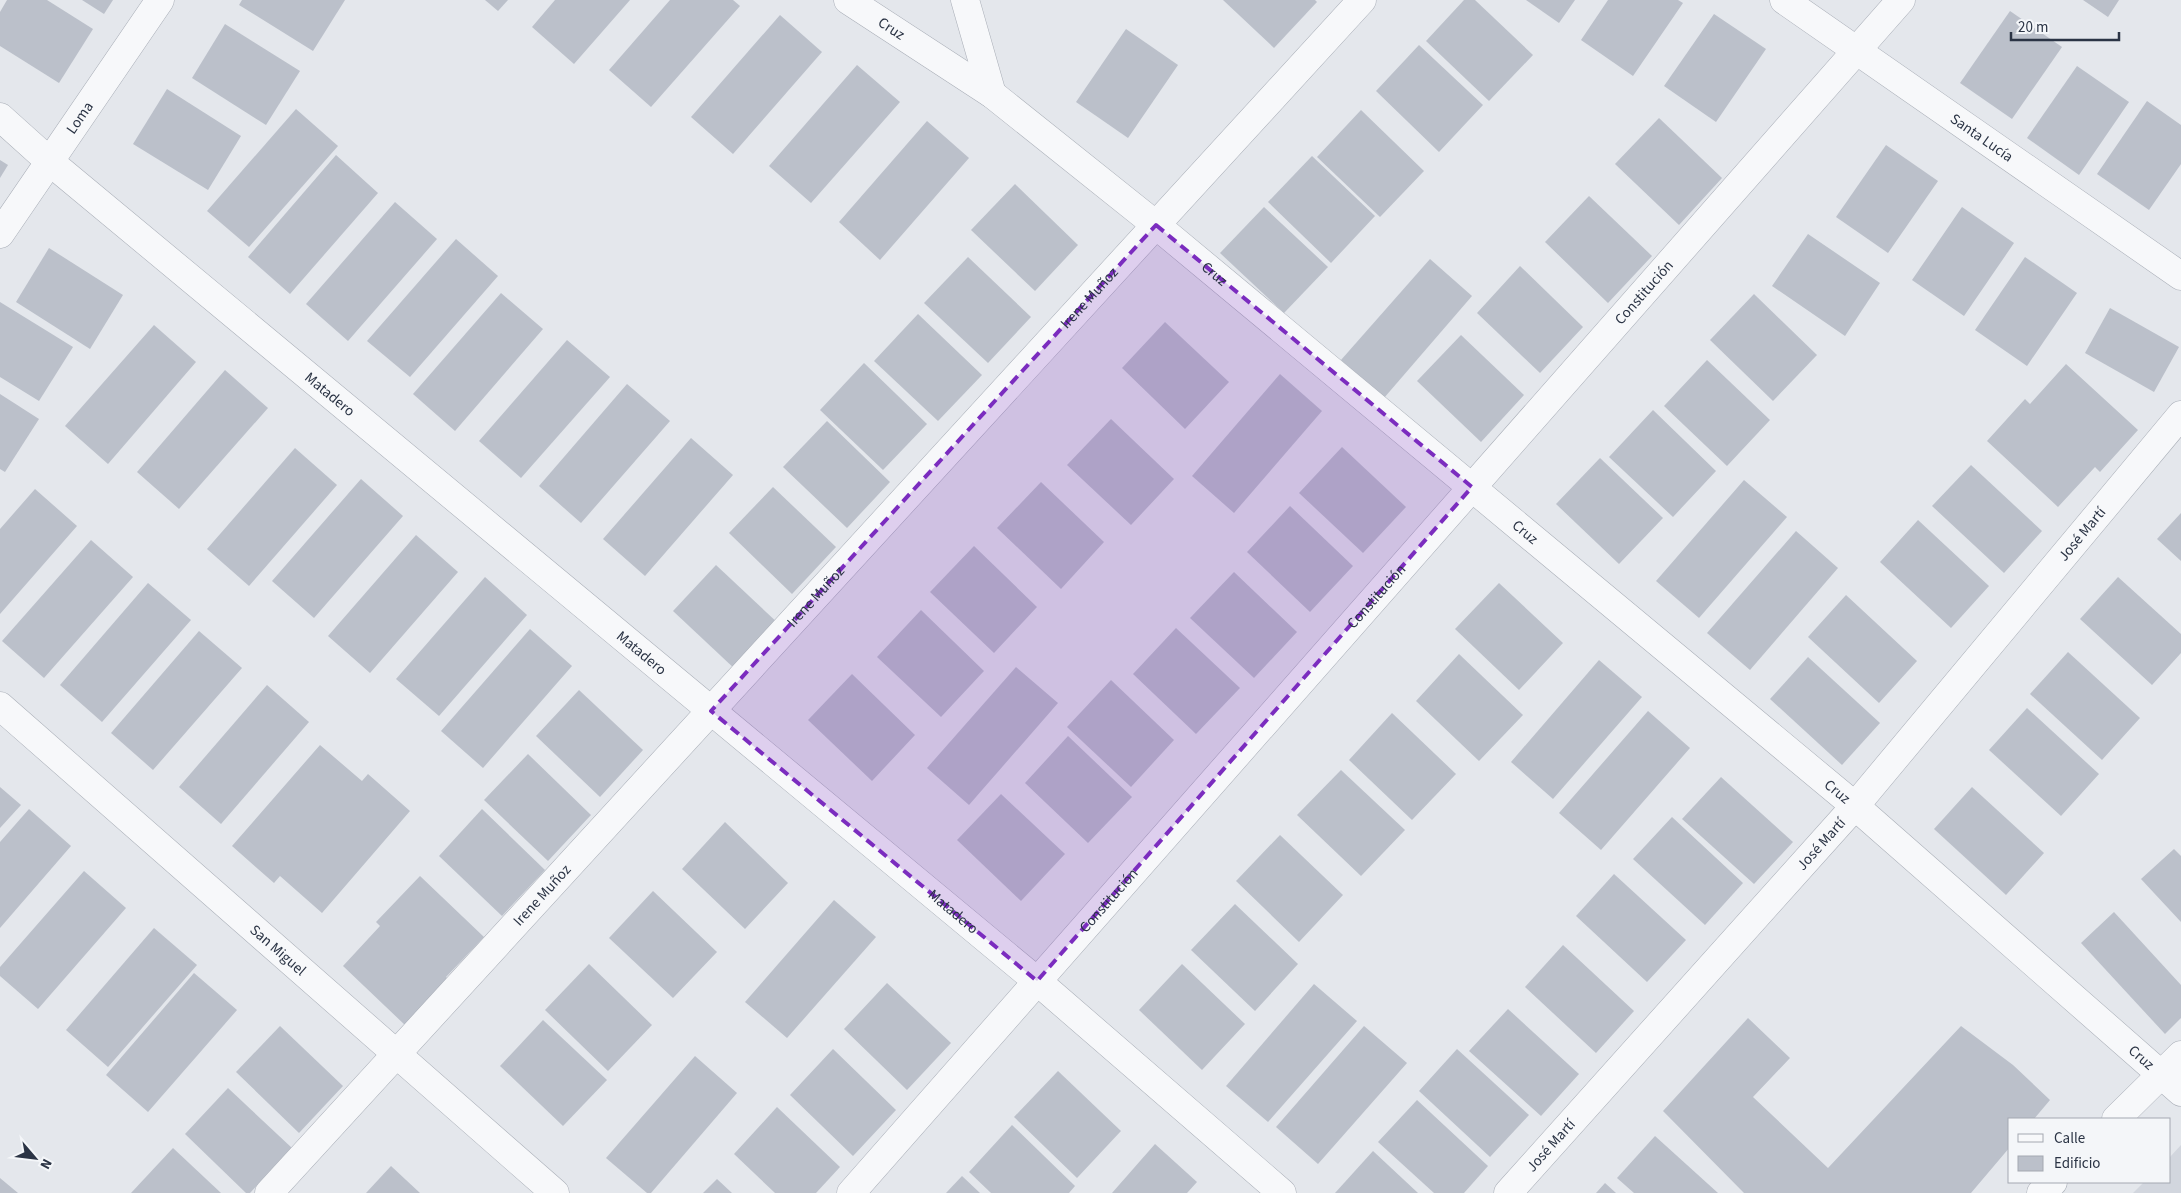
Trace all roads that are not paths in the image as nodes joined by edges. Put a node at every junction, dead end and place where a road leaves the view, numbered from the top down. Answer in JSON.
{"nodes":[{"id":1,"x":160,"y":0,"type":"edge"},
{"id":2,"x":848,"y":0,"type":"edge"},
{"id":3,"x":965,"y":0,"type":"edge"},
{"id":4,"x":1362,"y":0,"type":"edge"},
{"id":5,"x":1784,"y":0,"type":"edge"},
{"id":6,"x":1901,"y":0,"type":"edge"},
{"id":7,"x":1857,"y":50,"type":"junction"},
{"id":8,"x":992,"y":94,"type":"junction"},
{"id":9,"x":0,"y":117,"type":"edge"},
{"id":10,"x":49,"y":160,"type":"junction"},
{"id":11,"x":1156,"y":225,"type":"junction"},
{"id":12,"x":0,"y":234,"type":"edge"},
{"id":13,"x":2181,"y":276,"type":"edge"},
{"id":14,"x":2181,"y":415,"type":"edge"},
{"id":15,"x":1472,"y":487,"type":"junction"},
{"id":16,"x":0,"y":706,"type":"edge"},
{"id":17,"x":711,"y":711,"type":"junction"},
{"id":18,"x":1855,"y":806,"type":"junction"},
{"id":19,"x":1037,"y":981,"type":"junction"},
{"id":20,"x":396,"y":1054,"type":"junction"},
{"id":21,"x":2175,"y":1074,"type":"edge"},
{"id":22,"x":2117,"y":1118,"type":"edge"},
{"id":23,"x":2052,"y":1183,"type":"edge"},
{"id":24,"x":269,"y":1193,"type":"edge"},
{"id":25,"x":555,"y":1193,"type":"edge"},
{"id":26,"x":850,"y":1193,"type":"edge"},
{"id":27,"x":1282,"y":1193,"type":"edge"},
{"id":28,"x":1508,"y":1193,"type":"edge"},
{"id":29,"x":2041,"y":1193,"type":"edge"}],
"edges":[{"from":1,"to":10,"type":"street","name":"Loma"},
{"from":2,"to":8,"type":"street","name":"Cruz"},
{"from":3,"to":8,"type":"street"},
{"from":4,"to":11,"type":"street","name":"Irene Muñoz"},
{"from":5,"to":7,"type":"street","name":"Santa Lucía"},
{"from":6,"to":7,"type":"street","name":"Constitución"},
{"from":7,"to":13,"type":"street","name":"Santa Lucía"},
{"from":7,"to":15,"type":"street","name":"Constitución"},
{"from":8,"to":11,"type":"street","name":"Cruz"},
{"from":9,"to":10,"type":"street","name":"Matadero"},
{"from":10,"to":12,"type":"street","name":"Loma"},
{"from":10,"to":17,"type":"street","name":"Matadero"},
{"from":11,"to":15,"type":"street","name":"Cruz"},
{"from":11,"to":17,"type":"street","name":"Irene Muñoz"},
{"from":14,"to":18,"type":"street","name":"José Martí"},
{"from":15,"to":18,"type":"street","name":"Cruz"},
{"from":15,"to":19,"type":"street","name":"Constitución"},
{"from":16,"to":20,"type":"street","name":"San Miguel"},
{"from":17,"to":19,"type":"street","name":"Matadero"},
{"from":17,"to":20,"type":"street","name":"Irene Muñoz"},
{"from":18,"to":21,"type":"street","name":"Cruz"},
{"from":18,"to":28,"type":"street","name":"José Martí"},
{"from":19,"to":26,"type":"street","name":"Constitución"},
{"from":19,"to":27,"type":"street","name":"Matadero"},
{"from":20,"to":24,"type":"street","name":"Irene Muñoz"},
{"from":20,"to":25,"type":"street","name":"San Miguel"},
{"from":21,"to":22,"type":"street"},
{"from":23,"to":29,"type":"street"}]}
